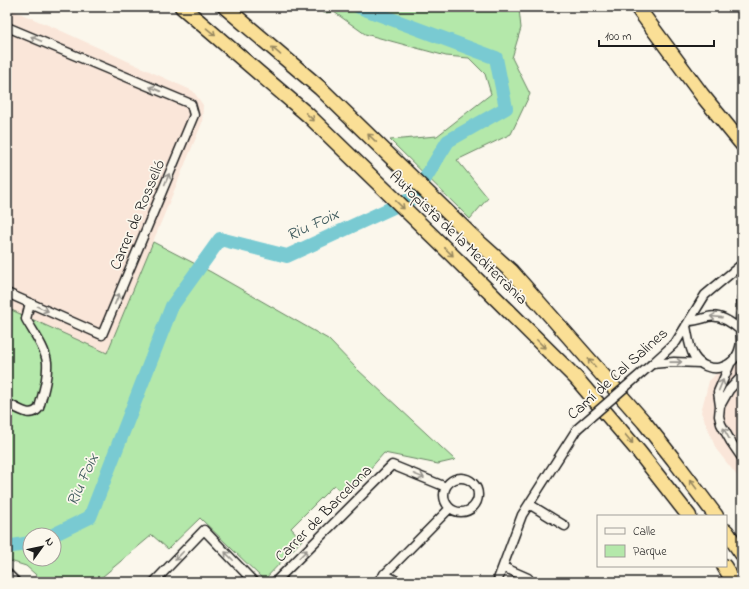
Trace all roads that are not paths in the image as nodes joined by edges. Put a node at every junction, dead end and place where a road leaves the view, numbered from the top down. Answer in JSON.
{"nodes":[{"id":1,"x":182,"y":7,"type":"edge"},
{"id":2,"x":225,"y":7,"type":"edge"},
{"id":3,"x":637,"y":7,"type":"edge"},
{"id":4,"x":7,"y":27,"type":"edge"},
{"id":5,"x":742,"y":144,"type":"edge"},
{"id":6,"x":742,"y":264,"type":"edge"},
{"id":7,"x":7,"y":293,"type":"edge"},
{"id":8,"x":742,"y":298,"type":"edge"},
{"id":9,"x":30,"y":303,"type":"junction"},
{"id":10,"x":687,"y":324,"type":"junction"},
{"id":11,"x":740,"y":330,"type":"junction"},
{"id":12,"x":739,"y":355,"type":"edge"},
{"id":13,"x":700,"y":363,"type":"junction"},
{"id":14,"x":652,"y":364,"type":"junction"},
{"id":15,"x":730,"y":364,"type":"junction"},
{"id":16,"x":742,"y":376,"type":"edge"},
{"id":17,"x":7,"y":403,"type":"edge"},
{"id":18,"x":720,"y":406,"type":"junction"},
{"id":19,"x":742,"y":458,"type":"edge"},
{"id":20,"x":446,"y":487,"type":"junction"},
{"id":21,"x":529,"y":504,"type":"junction"},
{"id":22,"x":450,"y":508,"type":"junction"},
{"id":23,"x":688,"y":515,"type":"edge"},
{"id":24,"x":715,"y":515,"type":"edge"},
{"id":25,"x":565,"y":526,"type":"dead end"},
{"id":26,"x":727,"y":532,"type":"edge"},
{"id":27,"x":742,"y":554,"type":"edge"},
{"id":28,"x":503,"y":567,"type":"junction"},
{"id":29,"x":725,"y":567,"type":"edge"},
{"id":30,"x":7,"y":573,"type":"edge"},
{"id":31,"x":384,"y":574,"type":"junction"},
{"id":32,"x":528,"y":578,"type":"dead end"},
{"id":33,"x":16,"y":582,"type":"edge"},
{"id":34,"x":154,"y":582,"type":"edge"},
{"id":35,"x":254,"y":582,"type":"edge"},
{"id":36,"x":275,"y":582,"type":"edge"},
{"id":37,"x":376,"y":582,"type":"edge"},
{"id":38,"x":399,"y":582,"type":"edge"},
{"id":39,"x":497,"y":582,"type":"edge"},
{"id":40,"x":734,"y":582,"type":"edge"}],
"edges":[{"from":1,"to":23,"type":"highway","name":"Autopista de la Mediterrània","one_way":true},
{"from":24,"to":2,"type":"highway","name":"Autopista de la Mediterrània","one_way":true},
{"from":3,"to":5,"type":"highway"},
{"from":9,"to":4,"type":"street","name":"Carrer de Rosselló","one_way":true},
{"from":6,"to":10,"type":"street","name":"Camí de Cal Salines"},
{"from":7,"to":9,"type":"street"},
{"from":8,"to":11,"type":"street"},
{"from":9,"to":17,"type":"street"},
{"from":11,"to":10,"type":"street","one_way":true},
{"from":10,"to":13,"type":"street"},
{"from":10,"to":14,"type":"street","name":"Camí de Cal Salines"},
{"from":11,"to":12,"type":"street"},
{"from":12,"to":15,"type":"street"},
{"from":14,"to":13,"type":"street","one_way":true},
{"from":13,"to":15,"type":"street"},
{"from":14,"to":21,"type":"street","name":"Camí de Cal Salines","bridge":true},
{"from":18,"to":15,"type":"street","one_way":true},
{"from":16,"to":18,"type":"street"},
{"from":19,"to":18,"type":"street","one_way":true},
{"from":20,"to":22,"type":"street"},
{"from":20,"to":22,"type":"street"},
{"from":36,"to":20,"type":"street","name":"Carrer de Barcelona","one_way":true},
{"from":21,"to":25,"type":"street"},
{"from":21,"to":28,"type":"street","name":"Camí de Cal Salines"},
{"from":22,"to":31,"type":"street"},
{"from":26,"to":27,"type":"highway"},
{"from":28,"to":32,"type":"street"},
{"from":28,"to":39,"type":"street","name":"Camí de Cal Salines"},
{"from":29,"to":40,"type":"highway"},
{"from":30,"to":33,"type":"street"},
{"from":31,"to":37,"type":"street"},
{"from":31,"to":38,"type":"street"},
{"from":35,"to":34,"type":"street","one_way":true}]}
